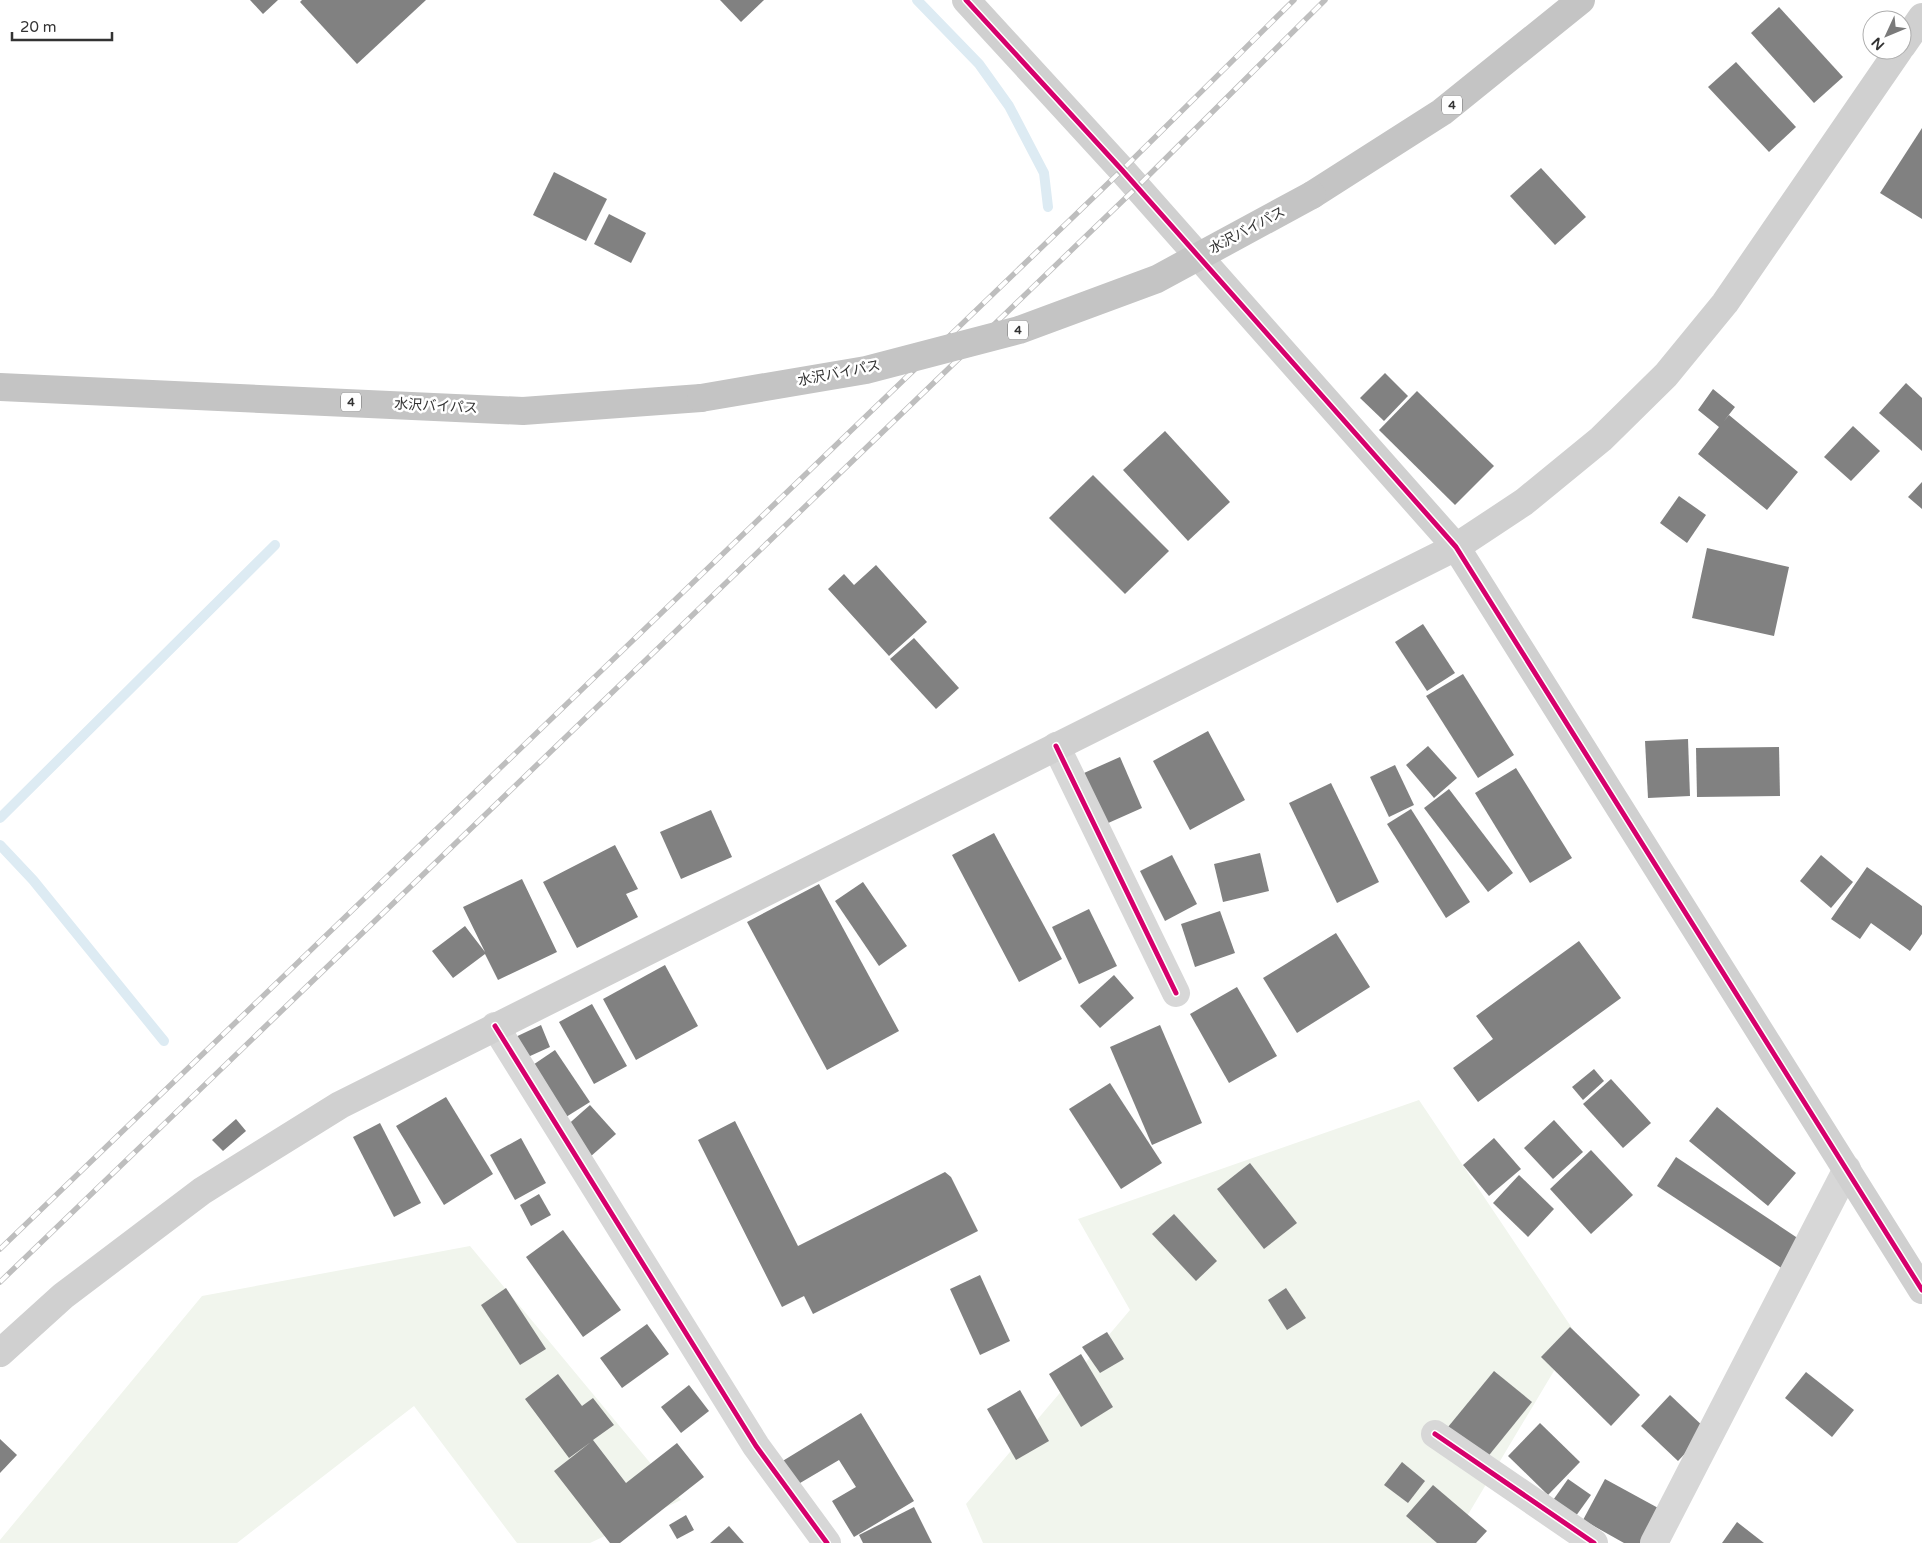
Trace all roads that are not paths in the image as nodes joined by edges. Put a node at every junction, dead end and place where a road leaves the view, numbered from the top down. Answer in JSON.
{"nodes":[{"id":1,"x":966,"y":0,"type":"edge"},
{"id":2,"x":1581,"y":0,"type":"edge"},
{"id":3,"x":1922,"y":16,"type":"edge"},
{"id":4,"x":1912,"y":31,"type":"edge"},
{"id":5,"x":1892,"y":60,"type":"edge"},
{"id":6,"x":0,"y":387,"type":"edge"},
{"id":7,"x":1456,"y":547,"type":"junction"},
{"id":8,"x":1056,"y":746,"type":"junction"},
{"id":9,"x":1176,"y":993,"type":"dead end"},
{"id":10,"x":495,"y":1026,"type":"junction"},
{"id":11,"x":1847,"y":1168,"type":"junction"},
{"id":12,"x":1922,"y":1290,"type":"edge"},
{"id":13,"x":0,"y":1353,"type":"edge"},
{"id":14,"x":1435,"y":1434,"type":"dead end"},
{"id":15,"x":827,"y":1543,"type":"edge"},
{"id":16,"x":1594,"y":1543,"type":"edge"},
{"id":17,"x":1654,"y":1543,"type":"edge"}],
"edges":[{"from":1,"to":7,"type":"main road"},
{"from":2,"to":6,"type":"highway","name":"水沢バイパス","number":"4","bridge":true},
{"from":3,"to":4,"type":"main road"},
{"from":5,"to":7,"type":"main road"},
{"from":7,"to":8,"type":"main road"},
{"from":7,"to":11,"type":"main road"},
{"from":8,"to":9,"type":"street"},
{"from":8,"to":10,"type":"main road"},
{"from":10,"to":13,"type":"main road"},
{"from":10,"to":15,"type":"street"},
{"from":11,"to":12,"type":"main road"},
{"from":11,"to":17,"type":"street"},
{"from":14,"to":16,"type":"street"}]}
